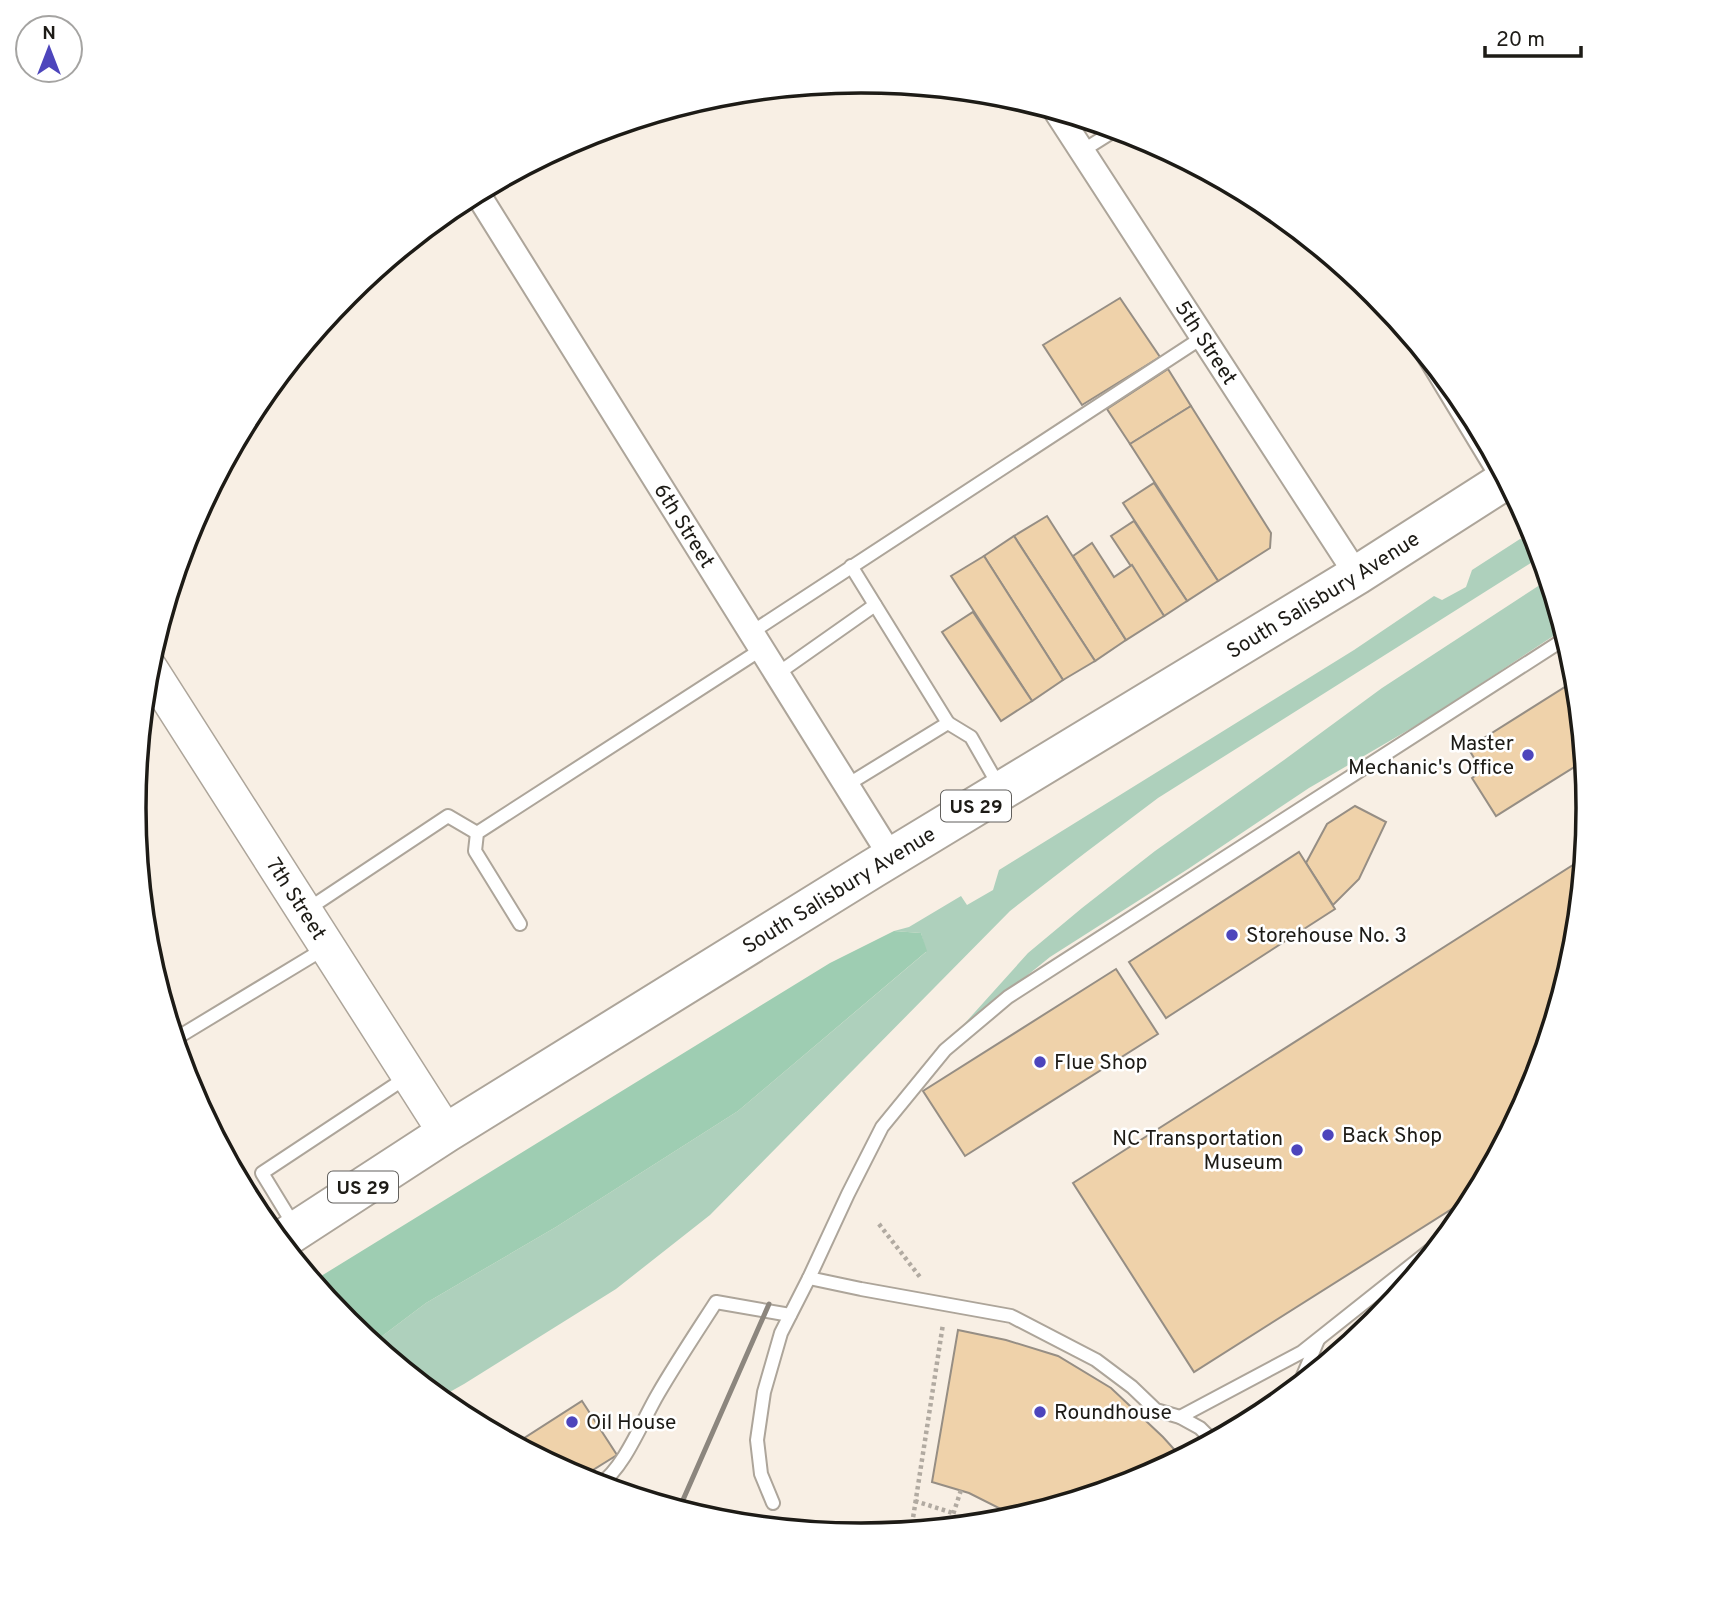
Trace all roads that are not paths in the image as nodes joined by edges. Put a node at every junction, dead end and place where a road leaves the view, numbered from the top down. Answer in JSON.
{"nodes":[{"id":1,"x":1064,"y":122,"type":"edge"},
{"id":2,"x":1105,"y":136,"type":"edge"},
{"id":3,"x":1082,"y":151,"type":"junction"},
{"id":4,"x":483,"y":202,"type":"edge"},
{"id":5,"x":1203,"y":337,"type":"junction"},
{"id":6,"x":1499,"y":484,"type":"edge"},
{"id":7,"x":851,"y":566,"type":"junction"},
{"id":8,"x":1357,"y":575,"type":"junction"},
{"id":9,"x":875,"y":605,"type":"junction"},
{"id":10,"x":757,"y":641,"type":"junction"},
{"id":11,"x":1557,"y":644,"type":"edge"},
{"id":12,"x":777,"y":674,"type":"junction"},
{"id":13,"x":158,"y":681,"type":"edge"},
{"id":14,"x":948,"y":723,"type":"junction"},
{"id":15,"x":847,"y":785,"type":"junction"},
{"id":16,"x":1002,"y":790,"type":"junction"},
{"id":17,"x":477,"y":833,"type":"junction"},
{"id":18,"x":892,"y":858,"type":"junction"},
{"id":19,"x":304,"y":911,"type":"junction"},
{"id":20,"x":520,"y":924,"type":"dead end"},
{"id":21,"x":327,"y":947,"type":"junction"},
{"id":22,"x":183,"y":1034,"type":"edge"},
{"id":23,"x":409,"y":1076,"type":"junction"},
{"id":24,"x":446,"y":1133,"type":"junction"},
{"id":25,"x":289,"y":1236,"type":"edge"},
{"id":26,"x":809,"y":1278,"type":"junction"},
{"id":27,"x":1395,"y":1284,"type":"edge"},
{"id":28,"x":790,"y":1315,"type":"junction"},
{"id":29,"x":1318,"y":1339,"type":"junction"},
{"id":30,"x":1306,"y":1368,"type":"edge"},
{"id":31,"x":1180,"y":1417,"type":"junction"},
{"id":32,"x":1206,"y":1434,"type":"edge"},
{"id":33,"x":609,"y":1476,"type":"edge"},
{"id":34,"x":773,"y":1503,"type":"dead end"}],
"edges":[{"from":1,"to":3,"type":"street","name":"5th Street"},
{"from":2,"to":3,"type":"lane"},
{"from":3,"to":5,"type":"street","name":"5th Street"},
{"from":4,"to":10,"type":"street","name":"6th Street"},
{"from":5,"to":7,"type":"lane"},
{"from":5,"to":8,"type":"street","name":"5th Street"},
{"from":6,"to":8,"type":"main road","name":"South Salisbury Avenue","number":"US 29"},
{"from":7,"to":9,"type":"lane"},
{"from":7,"to":10,"type":"lane"},
{"from":8,"to":16,"type":"main road","name":"South Salisbury Avenue","number":"US 29"},
{"from":9,"to":12,"type":"lane"},
{"from":9,"to":14,"type":"lane"},
{"from":10,"to":12,"type":"street","name":"6th Street"},
{"from":10,"to":17,"type":"lane"},
{"from":11,"to":26,"type":"lane"},
{"from":12,"to":15,"type":"street","name":"6th Street"},
{"from":13,"to":19,"type":"street","name":"7th Street"},
{"from":14,"to":15,"type":"lane"},
{"from":14,"to":16,"type":"lane"},
{"from":15,"to":18,"type":"street","name":"6th Street"},
{"from":16,"to":18,"type":"main road","name":"South Salisbury Avenue","number":"US 29"},
{"from":17,"to":19,"type":"lane"},
{"from":17,"to":20,"type":"lane"},
{"from":18,"to":24,"type":"main road","name":"South Salisbury Avenue","number":"US 29"},
{"from":19,"to":21,"type":"street","name":"7th Street"},
{"from":21,"to":22,"type":"lane"},
{"from":21,"to":23,"type":"street","name":"7th Street"},
{"from":23,"to":24,"type":"street","name":"7th Street"},
{"from":23,"to":25,"type":"lane"},
{"from":24,"to":25,"type":"main road","name":"South Salisbury Avenue","number":"US 29"},
{"from":26,"to":28,"type":"lane"},
{"from":26,"to":31,"type":"lane"},
{"from":27,"to":29,"type":"lane"},
{"from":28,"to":33,"type":"lane"},
{"from":28,"to":34,"type":"lane"},
{"from":29,"to":30,"type":"lane"},
{"from":29,"to":31,"type":"lane"},
{"from":31,"to":32,"type":"lane"}]}
